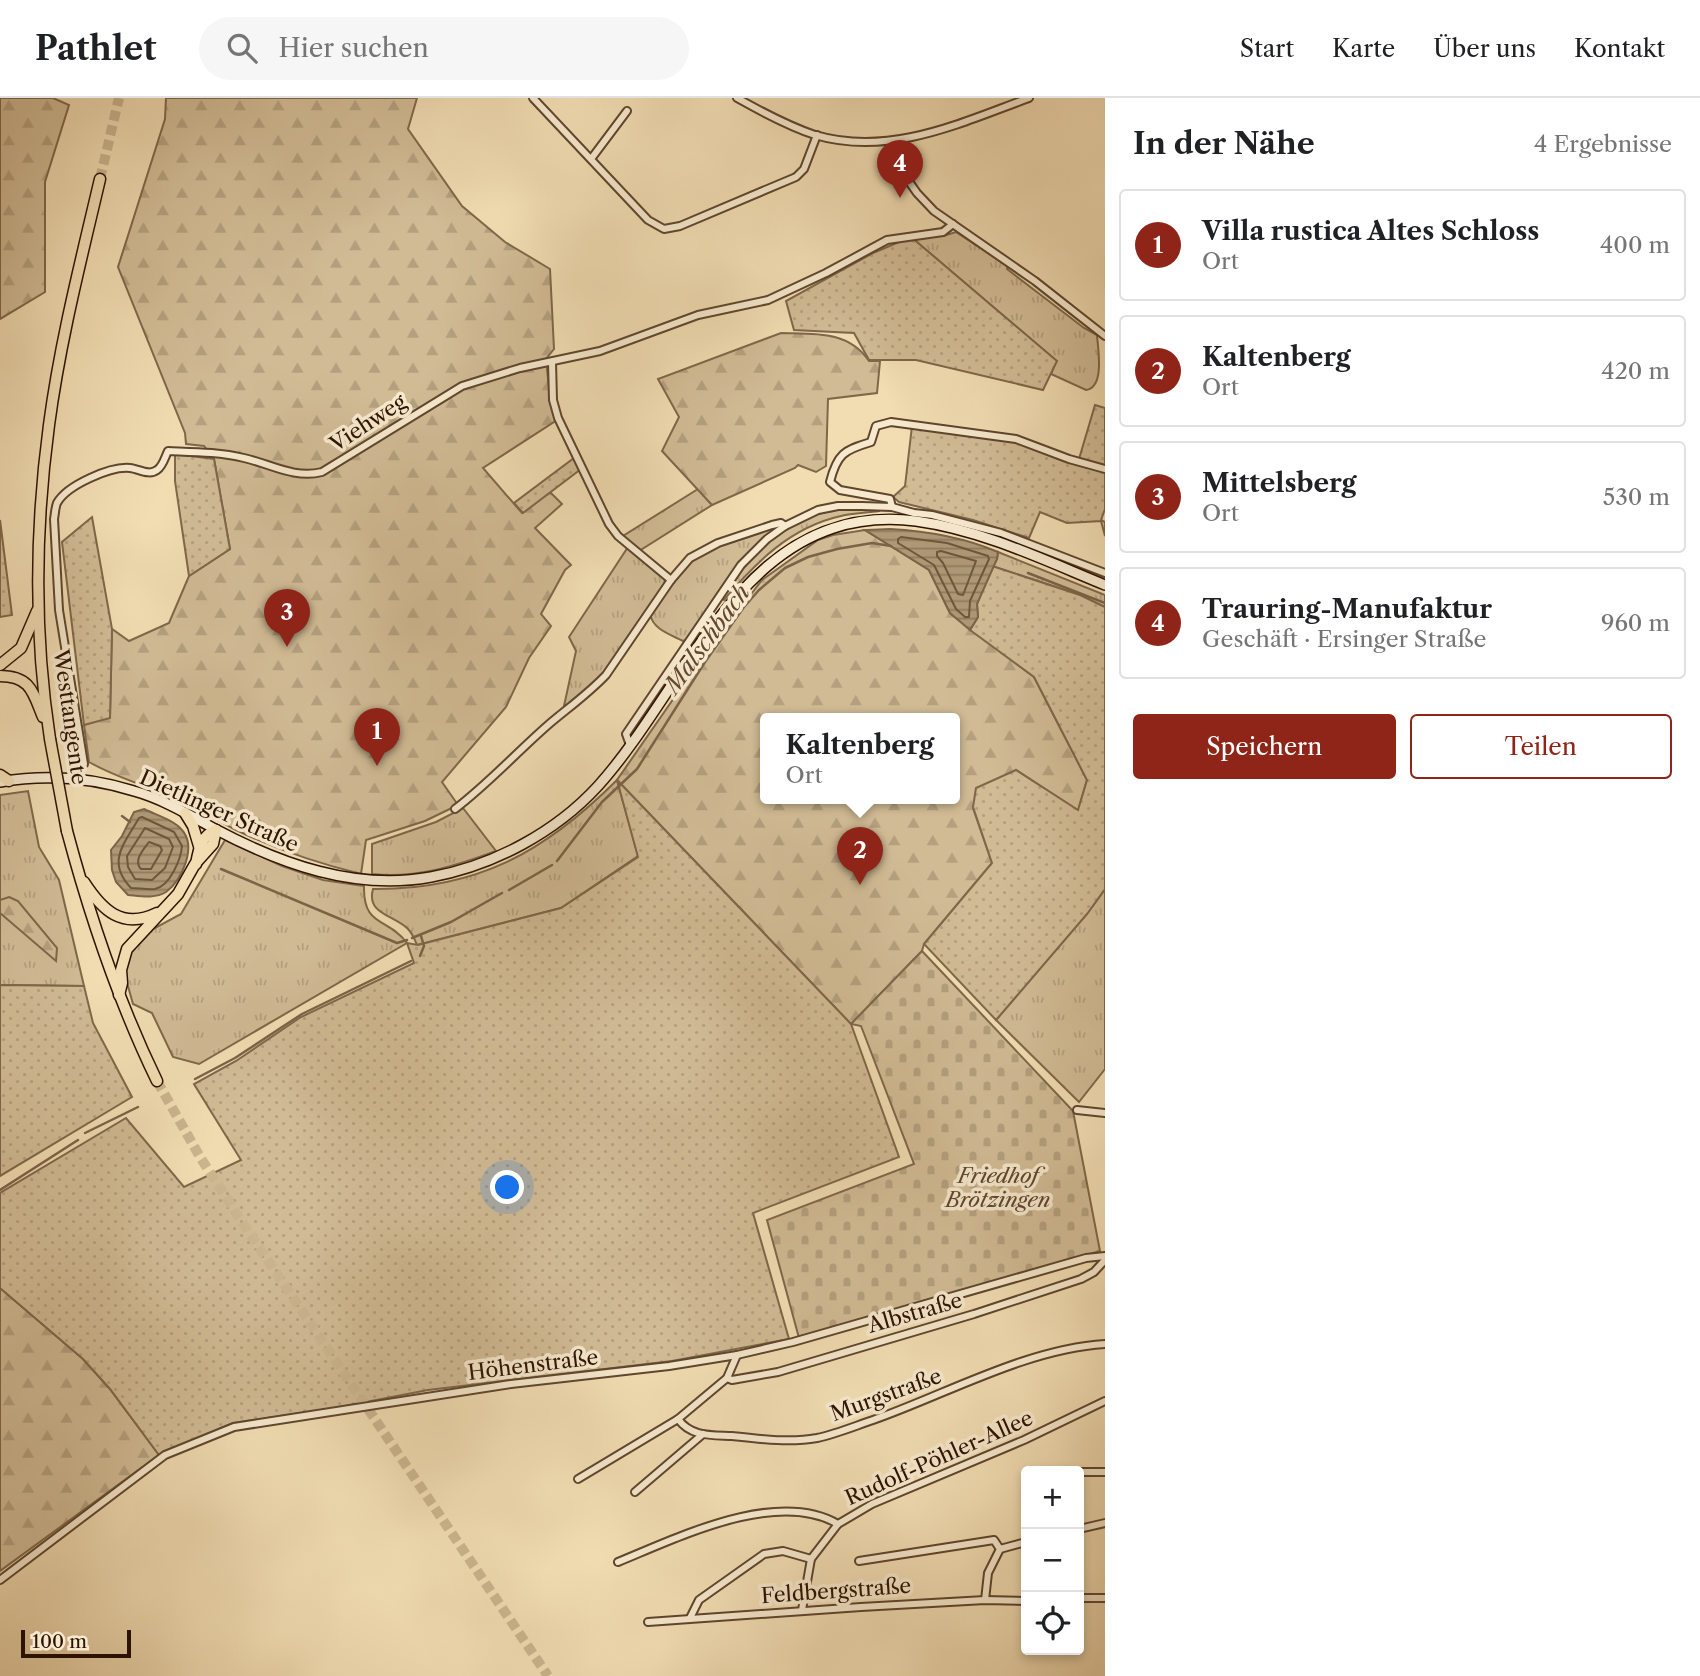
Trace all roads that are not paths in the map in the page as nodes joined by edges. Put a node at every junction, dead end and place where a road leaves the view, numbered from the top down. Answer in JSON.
{"nodes":[{"id":1,"x":533,"y":98,"type":"edge"},
{"id":2,"x":737,"y":98,"type":"edge"},
{"id":3,"x":1029,"y":98,"type":"edge"},
{"id":4,"x":627,"y":111,"type":"dead end"},
{"id":5,"x":817,"y":135,"type":"junction"},
{"id":6,"x":893,"y":141,"type":"junction"},
{"id":7,"x":591,"y":159,"type":"junction"},
{"id":8,"x":100,"y":179,"type":"tunnel mouth"},
{"id":9,"x":953,"y":225,"type":"junction"},
{"id":10,"x":1105,"y":336,"type":"edge"},
{"id":11,"x":552,"y":362,"type":"junction"},
{"id":12,"x":1105,"y":469,"type":"edge"},
{"id":13,"x":892,"y":507,"type":"junction"},
{"id":14,"x":785,"y":526,"type":"junction"},
{"id":15,"x":1105,"y":573,"type":"edge"},
{"id":16,"x":671,"y":580,"type":"junction"},
{"id":17,"x":1105,"y":585,"type":"edge"},
{"id":18,"x":38,"y":607,"type":"junction"},
{"id":19,"x":0,"y":665,"type":"edge"},
{"id":20,"x":0,"y":676,"type":"edge"},
{"id":21,"x":48,"y":728,"type":"junction"},
{"id":22,"x":630,"y":745,"type":"junction"},
{"id":23,"x":84,"y":764,"type":"dead end"},
{"id":24,"x":3,"y":779,"type":"edge"},
{"id":25,"x":454,"y":809,"type":"dead end"},
{"id":26,"x":185,"y":813,"type":"junction"},
{"id":27,"x":216,"y":830,"type":"junction"},
{"id":28,"x":199,"y":846,"type":"junction"},
{"id":29,"x":195,"y":864,"type":"junction"},
{"id":30,"x":77,"y":870,"type":"junction"},
{"id":31,"x":167,"y":908,"type":"junction"},
{"id":32,"x":119,"y":996,"type":"junction"},
{"id":33,"x":157,"y":1081,"type":"tunnel mouth"},
{"id":34,"x":1077,"y":1110,"type":"dead end"},
{"id":35,"x":1105,"y":1113,"type":"edge"},
{"id":36,"x":1105,"y":1258,"type":"edge"},
{"id":37,"x":1105,"y":1344,"type":"edge"},
{"id":38,"x":737,"y":1355,"type":"junction"},
{"id":39,"x":727,"y":1378,"type":"junction"},
{"id":40,"x":1105,"y":1401,"type":"edge"},
{"id":41,"x":678,"y":1419,"type":"junction"},
{"id":42,"x":703,"y":1434,"type":"junction"},
{"id":43,"x":1084,"y":1472,"type":"edge"},
{"id":44,"x":1105,"y":1472,"type":"edge"},
{"id":45,"x":578,"y":1479,"type":"dead end"},
{"id":46,"x":635,"y":1492,"type":"dead end"},
{"id":47,"x":1105,"y":1523,"type":"edge"},
{"id":48,"x":838,"y":1524,"type":"junction"},
{"id":49,"x":1083,"y":1529,"type":"edge"},
{"id":50,"x":1021,"y":1543,"type":"edge"},
{"id":51,"x":1000,"y":1549,"type":"junction"},
{"id":52,"x":811,"y":1559,"type":"junction"},
{"id":53,"x":859,"y":1561,"type":"dead end"},
{"id":54,"x":618,"y":1562,"type":"dead end"},
{"id":55,"x":0,"y":1580,"type":"edge"},
{"id":56,"x":1084,"y":1598,"type":"edge"},
{"id":57,"x":1105,"y":1598,"type":"edge"},
{"id":58,"x":985,"y":1600,"type":"junction"},
{"id":59,"x":1021,"y":1601,"type":"edge"},
{"id":60,"x":802,"y":1610,"type":"junction"},
{"id":61,"x":690,"y":1618,"type":"junction"},
{"id":62,"x":648,"y":1622,"type":"dead end"}],
"edges":[{"from":1,"to":7,"type":"street"},
{"from":2,"to":5,"type":"street"},
{"from":3,"to":6,"type":"street"},
{"from":4,"to":7,"type":"street"},
{"from":5,"to":6,"type":"street"},
{"from":5,"to":7,"type":"street"},
{"from":6,"to":9,"type":"street"},
{"from":8,"to":18,"type":"highway","name":"Westtangente"},
{"from":9,"to":10,"type":"street"},
{"from":9,"to":11,"type":"street","name":"Viehweg"},
{"from":11,"to":16,"type":"street"},
{"from":11,"to":23,"type":"street","name":"Viehweg"},
{"from":12,"to":13,"type":"street","name":"Dietlinger Straße"},
{"from":13,"to":14,"type":"street","name":"Dietlinger Straße"},
{"from":13,"to":15,"type":"street","name":"Dietlinger Straße"},
{"from":14,"to":16,"type":"street","name":"Dietlinger Straße"},
{"from":14,"to":22,"type":"street","name":"Dietlinger Straße"},
{"from":16,"to":25,"type":"street","name":"Dietlinger Straße"},
{"from":17,"to":22,"type":"main road","name":"Dietlinger Straße"},
{"from":18,"to":19,"type":"highway"},
{"from":18,"to":21,"type":"highway","name":"Westtangente"},
{"from":20,"to":21,"type":"highway"},
{"from":21,"to":30,"type":"highway","name":"Westtangente","bridge":true},
{"from":22,"to":27,"type":"main road","name":"Dietlinger Straße"},
{"from":24,"to":26,"type":"main road","name":"Dietlinger Straße"},
{"from":26,"to":27,"type":"main road","name":"Dietlinger Straße"},
{"from":26,"to":28,"type":"highway"},
{"from":27,"to":28,"type":"highway"},
{"from":27,"to":29,"type":"highway"},
{"from":28,"to":29,"type":"highway"},
{"from":29,"to":31,"type":"highway"},
{"from":30,"to":31,"type":"highway"},
{"from":30,"to":32,"type":"highway","name":"Westtangente"},
{"from":31,"to":32,"type":"highway"},
{"from":32,"to":33,"type":"highway","name":"Westtangente"},
{"from":34,"to":35,"type":"street"},
{"from":36,"to":38,"type":"street","name":"Höhenstraße"},
{"from":36,"to":39,"type":"street","name":"Albstraße"},
{"from":37,"to":42,"type":"street","name":"Murgstraße"},
{"from":38,"to":39,"type":"street"},
{"from":38,"to":55,"type":"street","name":"Höhenstraße"},
{"from":39,"to":41,"type":"street"},
{"from":40,"to":48,"type":"street","name":"Rudolf-Pöhler-Allee"},
{"from":41,"to":42,"type":"street","name":"Murgstraße"},
{"from":41,"to":45,"type":"street"},
{"from":42,"to":46,"type":"street"},
{"from":43,"to":44,"type":"street"},
{"from":47,"to":49,"type":"street"},
{"from":48,"to":52,"type":"street","name":"Rudolf-Pöhler-Allee"},
{"from":48,"to":54,"type":"street"},
{"from":50,"to":51,"type":"street"},
{"from":51,"to":53,"type":"street"},
{"from":51,"to":58,"type":"street"},
{"from":52,"to":60,"type":"street","name":"Rudolf-Pöhler-Allee"},
{"from":52,"to":61,"type":"street"},
{"from":56,"to":57,"type":"street"},
{"from":58,"to":59,"type":"street","name":"Feldbergstraße"},
{"from":58,"to":60,"type":"street","name":"Feldbergstraße"},
{"from":60,"to":61,"type":"street","name":"Feldbergstraße"},
{"from":61,"to":62,"type":"street","name":"Feldbergstraße"}]}
